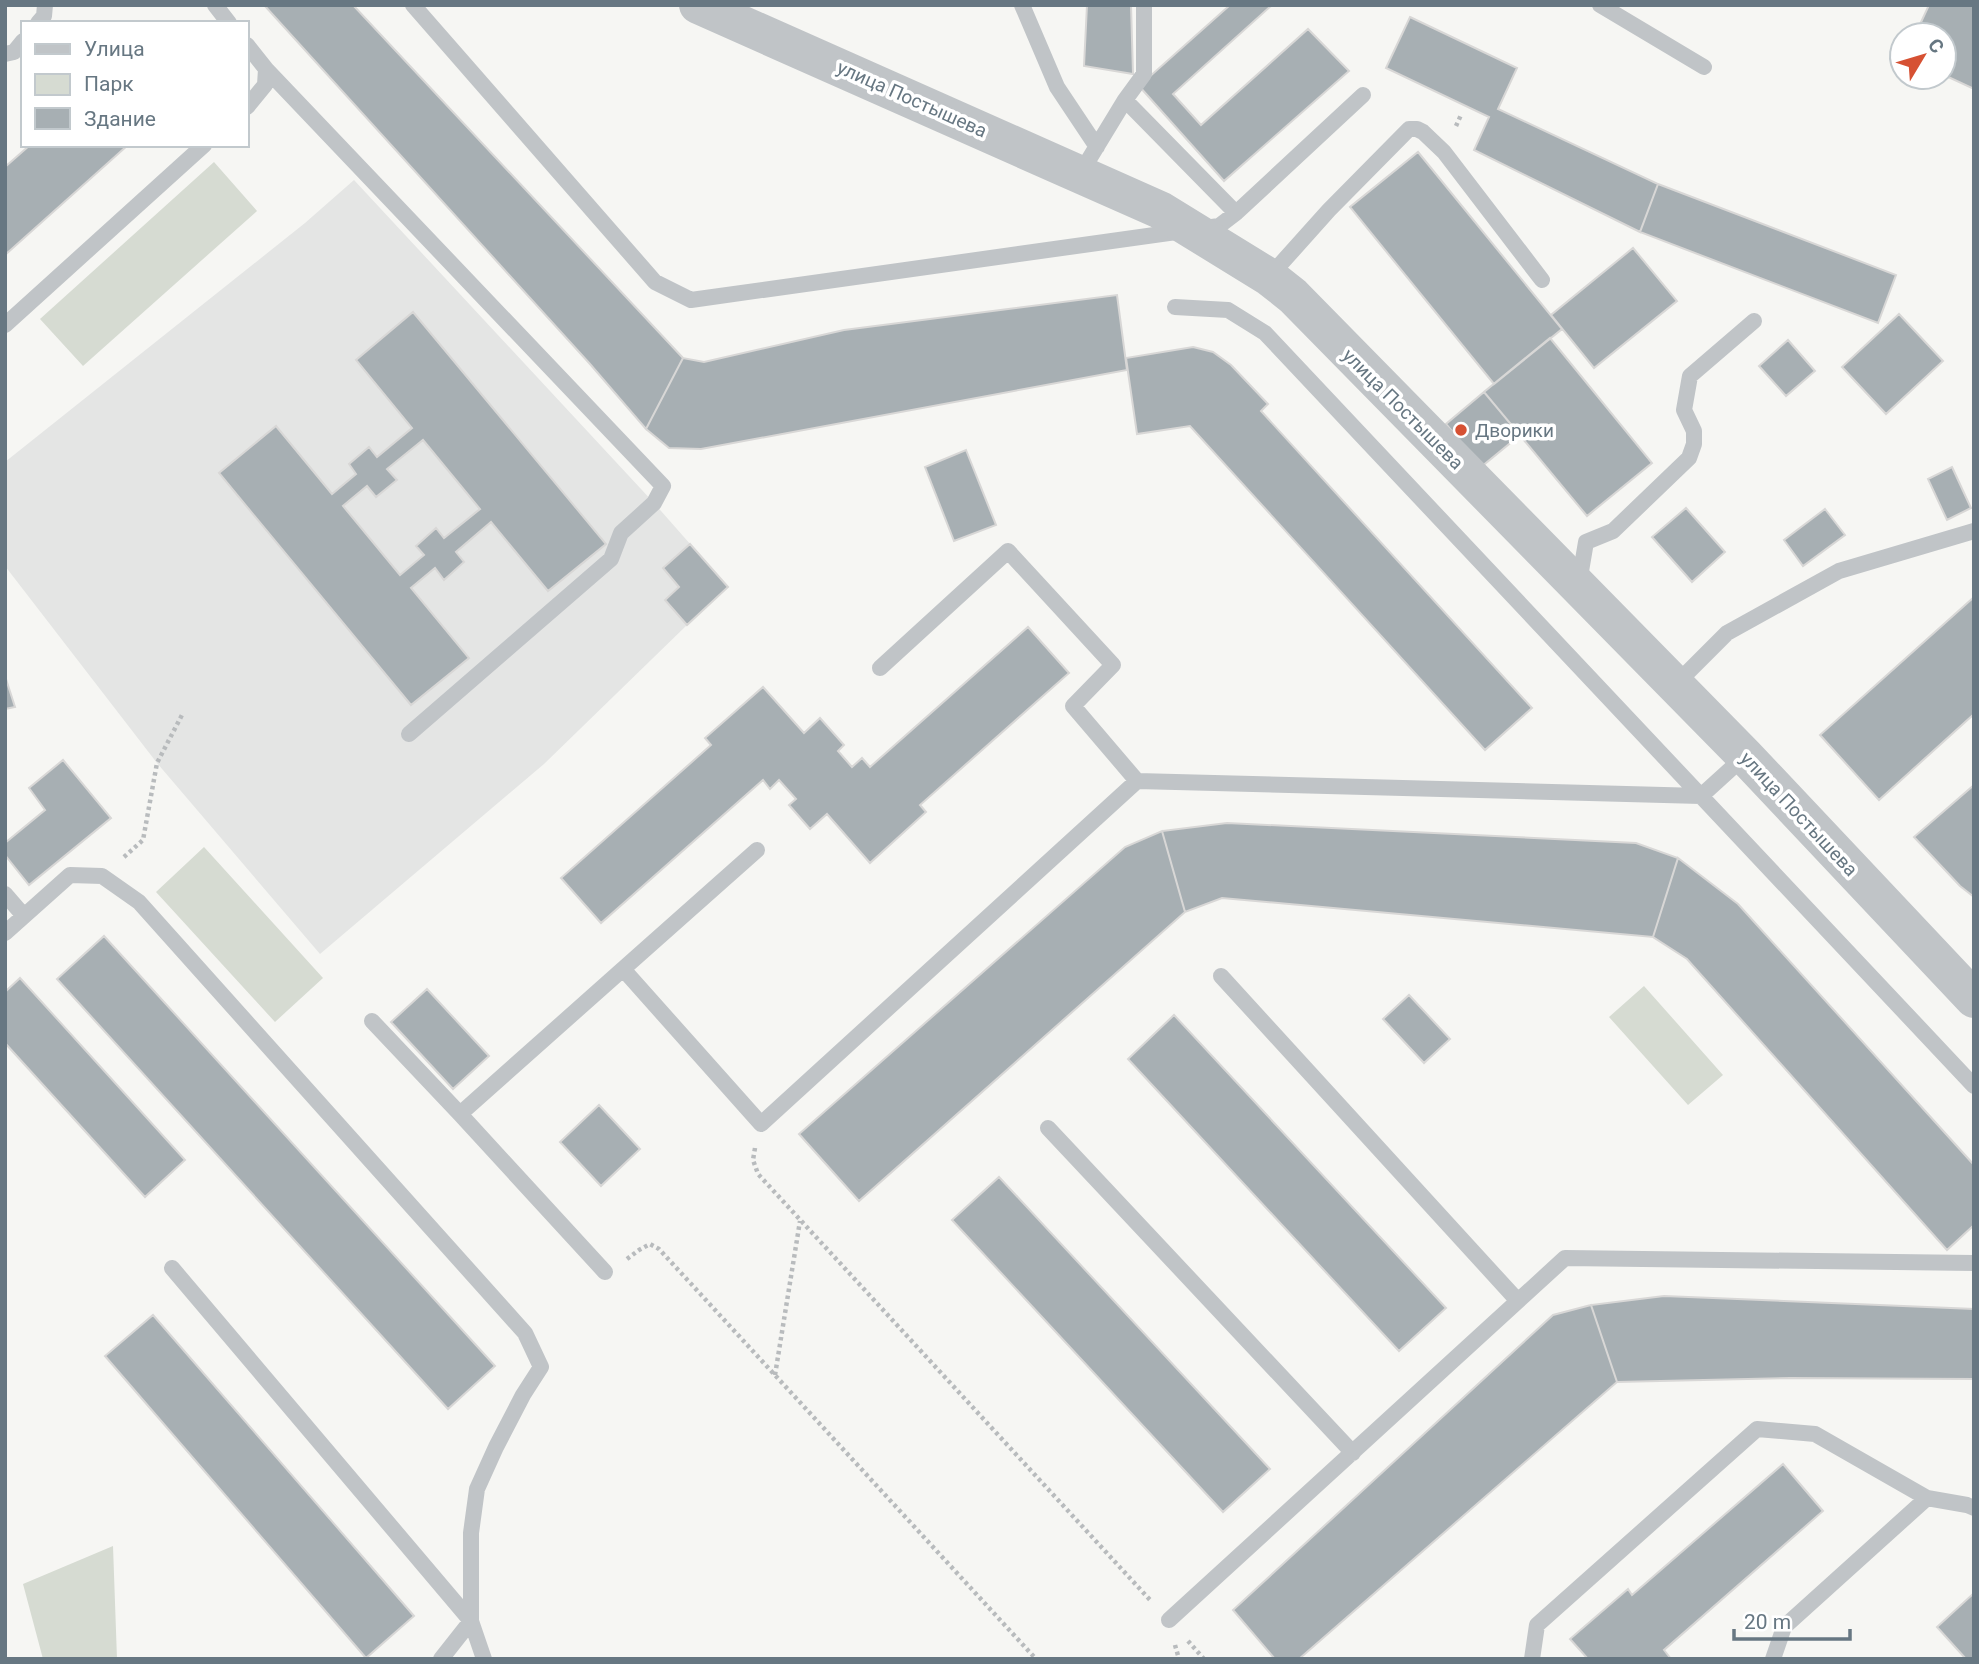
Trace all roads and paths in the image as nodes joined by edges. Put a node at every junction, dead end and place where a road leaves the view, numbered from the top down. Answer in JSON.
{"nodes":[{"id":1,"x":45,"y":5,"type":"edge"},
{"id":2,"x":215,"y":5,"type":"edge"},
{"id":3,"x":413,"y":5,"type":"edge"},
{"id":4,"x":698,"y":5,"type":"edge"},
{"id":5,"x":1022,"y":5,"type":"edge"},
{"id":6,"x":1144,"y":5,"type":"edge"},
{"id":7,"x":1600,"y":5,"type":"edge"},
{"id":8,"x":40,"y":21,"type":"edge"},
{"id":9,"x":227,"y":21,"type":"edge"},
{"id":10,"x":21,"y":43,"type":"edge"},
{"id":11,"x":248,"y":46,"type":"edge"},
{"id":12,"x":5,"y":54,"type":"edge"},
{"id":13,"x":1704,"y":67,"type":"dead end"},
{"id":14,"x":266,"y":69,"type":"junction"},
{"id":15,"x":1363,"y":95,"type":"dead end"},
{"id":16,"x":1125,"y":100,"type":"junction"},
{"id":17,"x":248,"y":106,"type":"edge"},
{"id":18,"x":202,"y":147,"type":"edge"},
{"id":19,"x":1089,"y":160,"type":"junction"},
{"id":20,"x":1236,"y":214,"type":"junction"},
{"id":21,"x":1193,"y":230,"type":"junction"},
{"id":22,"x":1269,"y":277,"type":"junction"},
{"id":23,"x":1542,"y":280,"type":"dead end"},
{"id":24,"x":1175,"y":307,"type":"dead end"},
{"id":25,"x":1754,"y":321,"type":"dead end"},
{"id":26,"x":5,"y":326,"type":"edge"},
{"id":27,"x":1974,"y":531,"type":"edge"},
{"id":28,"x":1578,"y":586,"type":"junction"},
{"id":29,"x":880,"y":668,"type":"dead end"},
{"id":30,"x":1675,"y":685,"type":"junction"},
{"id":31,"x":183,"y":713,"type":"dead end"},
{"id":32,"x":409,"y":734,"type":"dead end"},
{"id":33,"x":1745,"y":756,"type":"junction"},
{"id":34,"x":1137,"y":781,"type":"junction"},
{"id":35,"x":1701,"y":796,"type":"junction"},
{"id":36,"x":757,"y":850,"type":"dead end"},
{"id":37,"x":103,"y":876,"type":"junction"},
{"id":38,"x":5,"y":894,"type":"edge"},
{"id":39,"x":24,"y":916,"type":"junction"},
{"id":40,"x":5,"y":933,"type":"edge"},
{"id":41,"x":623,"y":969,"type":"junction"},
{"id":42,"x":1221,"y":976,"type":"dead end"},
{"id":43,"x":1974,"y":999,"type":"edge"},
{"id":44,"x":372,"y":1021,"type":"dead end"},
{"id":45,"x":1974,"y":1086,"type":"edge"},
{"id":46,"x":460,"y":1114,"type":"junction"},
{"id":47,"x":761,"y":1124,"type":"junction"},
{"id":48,"x":1048,"y":1128,"type":"dead end"},
{"id":49,"x":800,"y":1221,"type":"junction"},
{"id":50,"x":1974,"y":1264,"type":"edge"},
{"id":51,"x":172,"y":1268,"type":"dead end"},
{"id":52,"x":605,"y":1272,"type":"joint"},
{"id":53,"x":1518,"y":1301,"type":"junction"},
{"id":54,"x":775,"y":1376,"type":"junction"},
{"id":55,"x":1353,"y":1453,"type":"junction"},
{"id":56,"x":1927,"y":1498,"type":"junction"},
{"id":57,"x":1974,"y":1508,"type":"edge"},
{"id":58,"x":1169,"y":1620,"type":"junction"},
{"id":59,"x":471,"y":1621,"type":"junction"},
{"id":60,"x":441,"y":1659,"type":"edge"},
{"id":61,"x":484,"y":1659,"type":"edge"},
{"id":62,"x":1036,"y":1659,"type":"edge"},
{"id":63,"x":1204,"y":1659,"type":"edge"},
{"id":64,"x":1532,"y":1659,"type":"edge"},
{"id":65,"x":1773,"y":1659,"type":"edge"}],
"edges":[{"from":1,"to":8,"type":"lane"},
{"from":2,"to":9,"type":"lane"},
{"from":3,"to":21,"type":"lane"},
{"from":4,"to":19,"type":"street","name":"улица Постышева"},
{"from":5,"to":19,"type":"lane"},
{"from":6,"to":16,"type":"lane"},
{"from":7,"to":13,"type":"lane"},
{"from":10,"to":12,"type":"lane"},
{"from":11,"to":14,"type":"lane"},
{"from":14,"to":17,"type":"lane"},
{"from":14,"to":32,"type":"lane"},
{"from":15,"to":20,"type":"lane"},
{"from":16,"to":19,"type":"lane"},
{"from":16,"to":20,"type":"lane"},
{"from":18,"to":26,"type":"lane"},
{"from":19,"to":21,"type":"street","name":"улица Постышева"},
{"from":20,"to":21,"type":"lane"},
{"from":21,"to":22,"type":"street","name":"улица Постышева"},
{"from":22,"to":23,"type":"lane"},
{"from":22,"to":28,"type":"street","name":"улица Постышева"},
{"from":24,"to":35,"type":"lane"},
{"from":25,"to":28,"type":"lane"},
{"from":27,"to":30,"type":"lane"},
{"from":28,"to":30,"type":"street","name":"улица Постышева"},
{"from":29,"to":34,"type":"lane"},
{"from":30,"to":33,"type":"street","name":"улица Постышева"},
{"from":31,"to":37,"type":"path"},
{"from":33,"to":35,"type":"lane"},
{"from":33,"to":43,"type":"street","name":"улица Постышева"},
{"from":34,"to":35,"type":"lane"},
{"from":34,"to":47,"type":"lane"},
{"from":35,"to":45,"type":"lane"},
{"from":36,"to":41,"type":"lane"},
{"from":37,"to":39,"type":"lane"},
{"from":37,"to":59,"type":"lane"},
{"from":38,"to":39,"type":"lane"},
{"from":39,"to":40,"type":"lane"},
{"from":41,"to":46,"type":"lane"},
{"from":41,"to":47,"type":"lane"},
{"from":42,"to":53,"type":"lane"},
{"from":44,"to":46,"type":"lane"},
{"from":46,"to":52,"type":"lane"},
{"from":47,"to":49,"type":"path"},
{"from":48,"to":55,"type":"lane"},
{"from":49,"to":54,"type":"path"},
{"from":49,"to":58,"type":"path"},
{"from":50,"to":53,"type":"lane"},
{"from":51,"to":59,"type":"lane"},
{"from":52,"to":54,"type":"path"},
{"from":53,"to":55,"type":"lane"},
{"from":54,"to":62,"type":"path"},
{"from":55,"to":58,"type":"lane"},
{"from":56,"to":57,"type":"lane"},
{"from":56,"to":64,"type":"lane"},
{"from":56,"to":65,"type":"lane"},
{"from":58,"to":63,"type":"path"},
{"from":59,"to":60,"type":"lane"},
{"from":59,"to":61,"type":"lane"}]}
